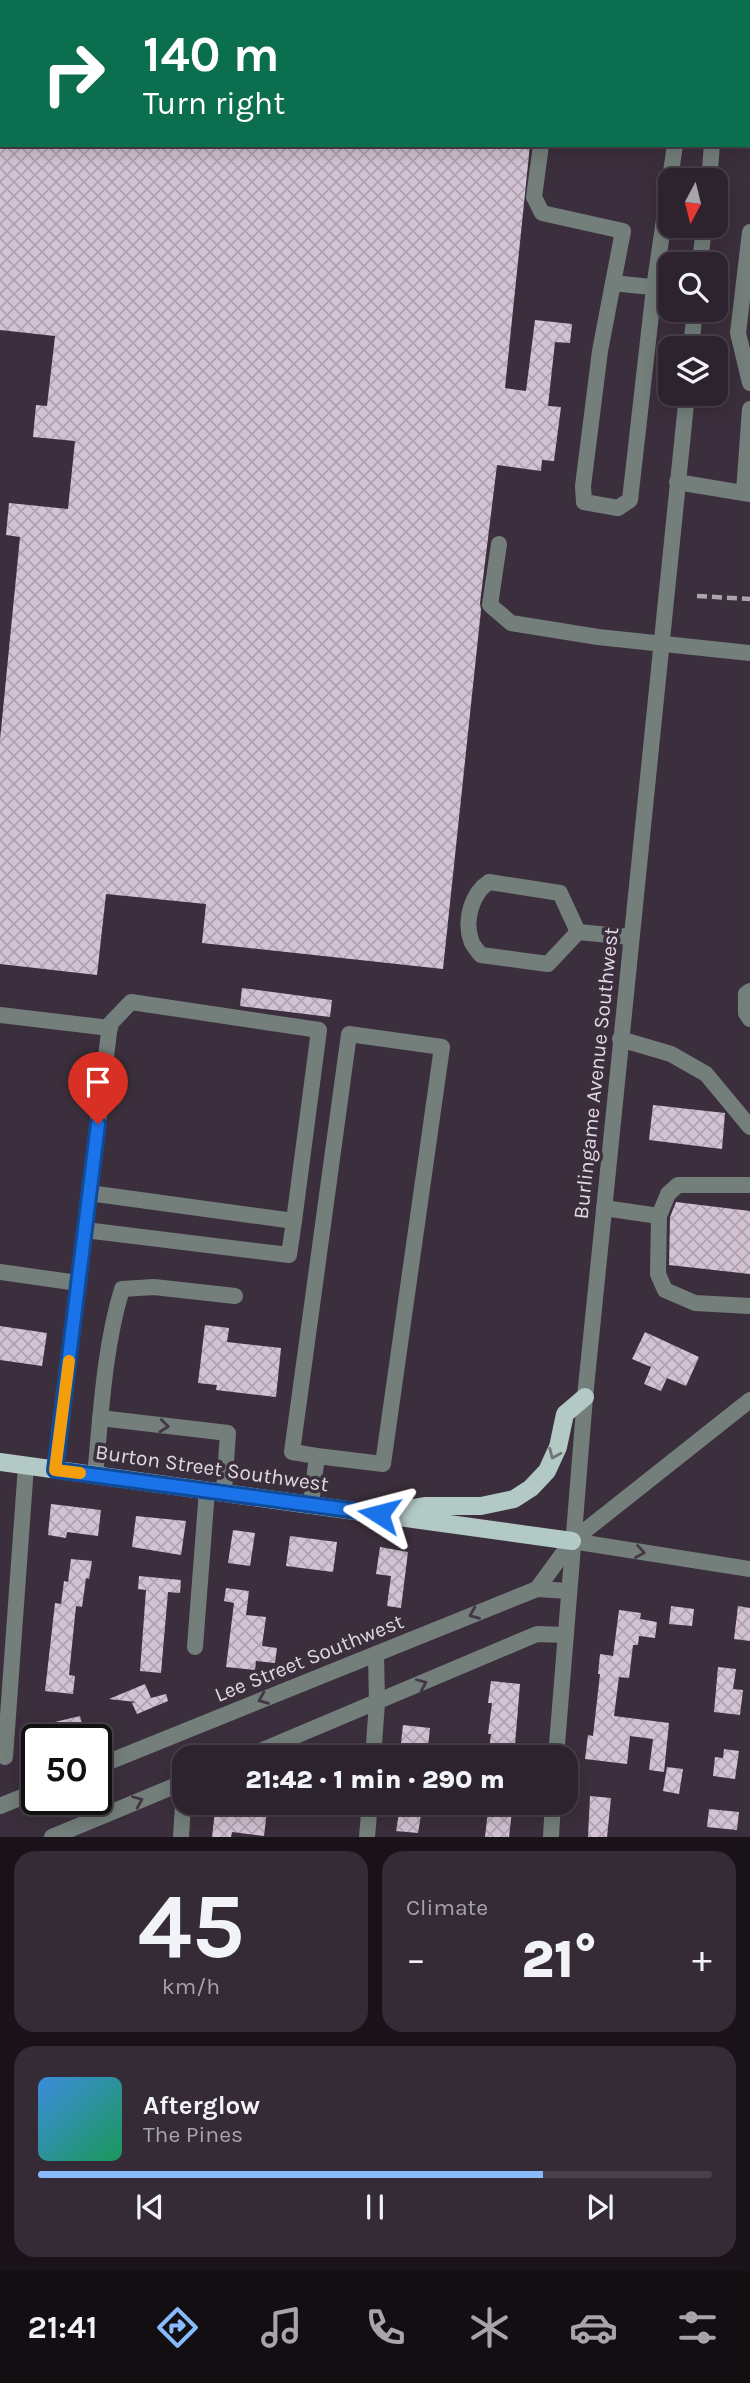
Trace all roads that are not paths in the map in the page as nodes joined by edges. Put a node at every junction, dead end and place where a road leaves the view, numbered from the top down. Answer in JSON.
{"nodes":[{"id":1,"x":541,"y":147,"type":"edge"},
{"id":2,"x":675,"y":147,"type":"edge"},
{"id":3,"x":712,"y":147,"type":"edge"},
{"id":4,"x":710,"y":168,"type":"edge"},
{"id":5,"x":750,"y":232,"type":"edge"},
{"id":6,"x":665,"y":252,"type":"edge"},
{"id":7,"x":613,"y":283,"type":"junction"},
{"id":8,"x":658,"y":288,"type":"edge"},
{"id":9,"x":658,"y":314,"type":"edge"},
{"id":10,"x":750,"y":383,"type":"edge"},
{"id":11,"x":686,"y":406,"type":"edge"},
{"id":12,"x":750,"y":410,"type":"edge"},
{"id":13,"x":677,"y":482,"type":"junction"},
{"id":14,"x":747,"y":493,"type":"edge"},
{"id":15,"x":499,"y":544,"type":"dead end"},
{"id":16,"x":661,"y":645,"type":"junction"},
{"id":17,"x":750,"y":653,"type":"edge"},
{"id":18,"x":578,"y":932,"type":"junction"},
{"id":19,"x":631,"y":937,"type":"junction"},
{"id":20,"x":750,"y":991,"type":"edge"},
{"id":21,"x":0,"y":1015,"type":"edge"},
{"id":22,"x":750,"y":1018,"type":"edge"},
{"id":23,"x":110,"y":1028,"type":"junction"},
{"id":24,"x":620,"y":1039,"type":"junction"},
{"id":25,"x":750,"y":1127,"type":"edge"},
{"id":26,"x":750,"y":1185,"type":"edge"},
{"id":27,"x":89,"y":1193,"type":"junction"},
{"id":28,"x":604,"y":1208,"type":"junction"},
{"id":29,"x":659,"y":1216,"type":"junction"},
{"id":30,"x":294,"y":1221,"type":"junction"},
{"id":31,"x":85,"y":1230,"type":"junction"},
{"id":32,"x":0,"y":1272,"type":"edge"},
{"id":33,"x":78,"y":1283,"type":"junction"},
{"id":34,"x":235,"y":1296,"type":"dead end"},
{"id":35,"x":750,"y":1306,"type":"edge"},
{"id":36,"x":585,"y":1397,"type":"junction"},
{"id":37,"x":750,"y":1399,"type":"edge"},
{"id":38,"x":100,"y":1418,"type":"junction"},
{"id":39,"x":317,"y":1455,"type":"junction"},
{"id":40,"x":0,"y":1462,"type":"edge"},
{"id":41,"x":26,"y":1466,"type":"junction"},
{"id":42,"x":55,"y":1470,"type":"junction"},
{"id":43,"x":95,"y":1476,"type":"junction"},
{"id":44,"x":215,"y":1491,"type":"junction"},
{"id":45,"x":310,"y":1504,"type":"junction"},
{"id":46,"x":379,"y":1514,"type":"junction"},
{"id":47,"x":572,"y":1541,"type":"junction"},
{"id":48,"x":750,"y":1569,"type":"edge"},
{"id":49,"x":537,"y":1589,"type":"junction"},
{"id":50,"x":569,"y":1591,"type":"junction"},
{"id":51,"x":566,"y":1634,"type":"junction"},
{"id":52,"x":195,"y":1647,"type":"dead end"},
{"id":53,"x":376,"y":1654,"type":"junction"},
{"id":54,"x":377,"y":1703,"type":"junction"},
{"id":55,"x":275,"y":1745,"type":"edge"},
{"id":56,"x":374,"y":1745,"type":"edge"},
{"id":57,"x":557,"y":1745,"type":"edge"},
{"id":58,"x":5,"y":1757,"type":"dead end"},
{"id":59,"x":112,"y":1761,"type":"edge"},
{"id":60,"x":172,"y":1787,"type":"edge"},
{"id":61,"x":21,"y":1797,"type":"edge"},
{"id":62,"x":0,"y":1805,"type":"edge"},
{"id":63,"x":182,"y":1815,"type":"edge"},
{"id":64,"x":369,"y":1815,"type":"edge"},
{"id":65,"x":552,"y":1815,"type":"edge"},
{"id":66,"x":52,"y":1837,"type":"edge"},
{"id":67,"x":181,"y":1837,"type":"edge"},
{"id":68,"x":367,"y":1837,"type":"edge"},
{"id":69,"x":551,"y":1837,"type":"edge"}],
"edges":[{"from":1,"to":7,"type":"street"},
{"from":2,"to":6,"type":"street"},
{"from":3,"to":4,"type":"street"},
{"from":5,"to":10,"type":"street"},
{"from":7,"to":8,"type":"street"},
{"from":7,"to":9,"type":"street"},
{"from":11,"to":13,"type":"street","name":"Burlingame Avenue Southwest"},
{"from":12,"to":14,"type":"street"},
{"from":13,"to":14,"type":"street"},
{"from":13,"to":16,"type":"street","name":"Burlingame Avenue Southwest"},
{"from":15,"to":16,"type":"street"},
{"from":16,"to":17,"type":"street"},
{"from":16,"to":19,"type":"street","name":"Burlingame Avenue Southwest"},
{"from":18,"to":18,"type":"street"},
{"from":18,"to":19,"type":"street"},
{"from":19,"to":24,"type":"street","name":"Burlingame Avenue Southwest"},
{"from":20,"to":22,"type":"street"},
{"from":21,"to":23,"type":"street"},
{"from":23,"to":27,"type":"street"},
{"from":23,"to":30,"type":"street"},
{"from":24,"to":25,"type":"street"},
{"from":24,"to":28,"type":"street","name":"Burlingame Avenue Southwest"},
{"from":26,"to":29,"type":"street"},
{"from":27,"to":30,"type":"street"},
{"from":27,"to":31,"type":"street"},
{"from":28,"to":29,"type":"street"},
{"from":28,"to":36,"type":"street","name":"Burlingame Avenue Southwest"},
{"from":29,"to":35,"type":"street"},
{"from":30,"to":31,"type":"street"},
{"from":31,"to":33,"type":"street"},
{"from":32,"to":33,"type":"street"},
{"from":33,"to":42,"type":"street"},
{"from":34,"to":38,"type":"street"},
{"from":36,"to":46,"type":"main road","one_way":true},
{"from":36,"to":47,"type":"street","name":"Burlingame Avenue Southwest"},
{"from":37,"to":47,"type":"street"},
{"from":38,"to":43,"type":"street"},
{"from":38,"to":44,"type":"street","one_way":true},
{"from":39,"to":39,"type":"street"},
{"from":39,"to":45,"type":"street"},
{"from":40,"to":41,"type":"main road","name":"Burton Street Southwest"},
{"from":41,"to":42,"type":"main road","name":"Burton Street Southwest"},
{"from":41,"to":58,"type":"street"},
{"from":42,"to":43,"type":"main road","name":"Burton Street Southwest"},
{"from":43,"to":44,"type":"main road","name":"Burton Street Southwest"},
{"from":44,"to":45,"type":"main road","name":"Burton Street Southwest"},
{"from":44,"to":52,"type":"street"},
{"from":45,"to":46,"type":"main road","name":"Burton Street Southwest"},
{"from":46,"to":47,"type":"main road","name":"Burton Street Southwest"},
{"from":47,"to":48,"type":"street","name":"Burton Street Southwest","one_way":true},
{"from":47,"to":49,"type":"street"},
{"from":47,"to":50,"type":"street","name":"Burlingame Avenue Southwest"},
{"from":49,"to":50,"type":"street","name":"Lee Street Southwest"},
{"from":49,"to":53,"type":"street","name":"Lee Street Southwest","one_way":true},
{"from":50,"to":51,"type":"street","name":"Burlingame Avenue Southwest"},
{"from":54,"to":51,"type":"street","one_way":true},
{"from":51,"to":57,"type":"street","name":"Burlingame Avenue Southwest"},
{"from":53,"to":54,"type":"street"},
{"from":53,"to":59,"type":"street","name":"Lee Street Southwest","one_way":true},
{"from":54,"to":55,"type":"street"},
{"from":54,"to":56,"type":"street"},
{"from":66,"to":60,"type":"street","one_way":true},
{"from":61,"to":62,"type":"street"},
{"from":63,"to":67,"type":"street"},
{"from":64,"to":68,"type":"street"},
{"from":65,"to":69,"type":"street"}]}
